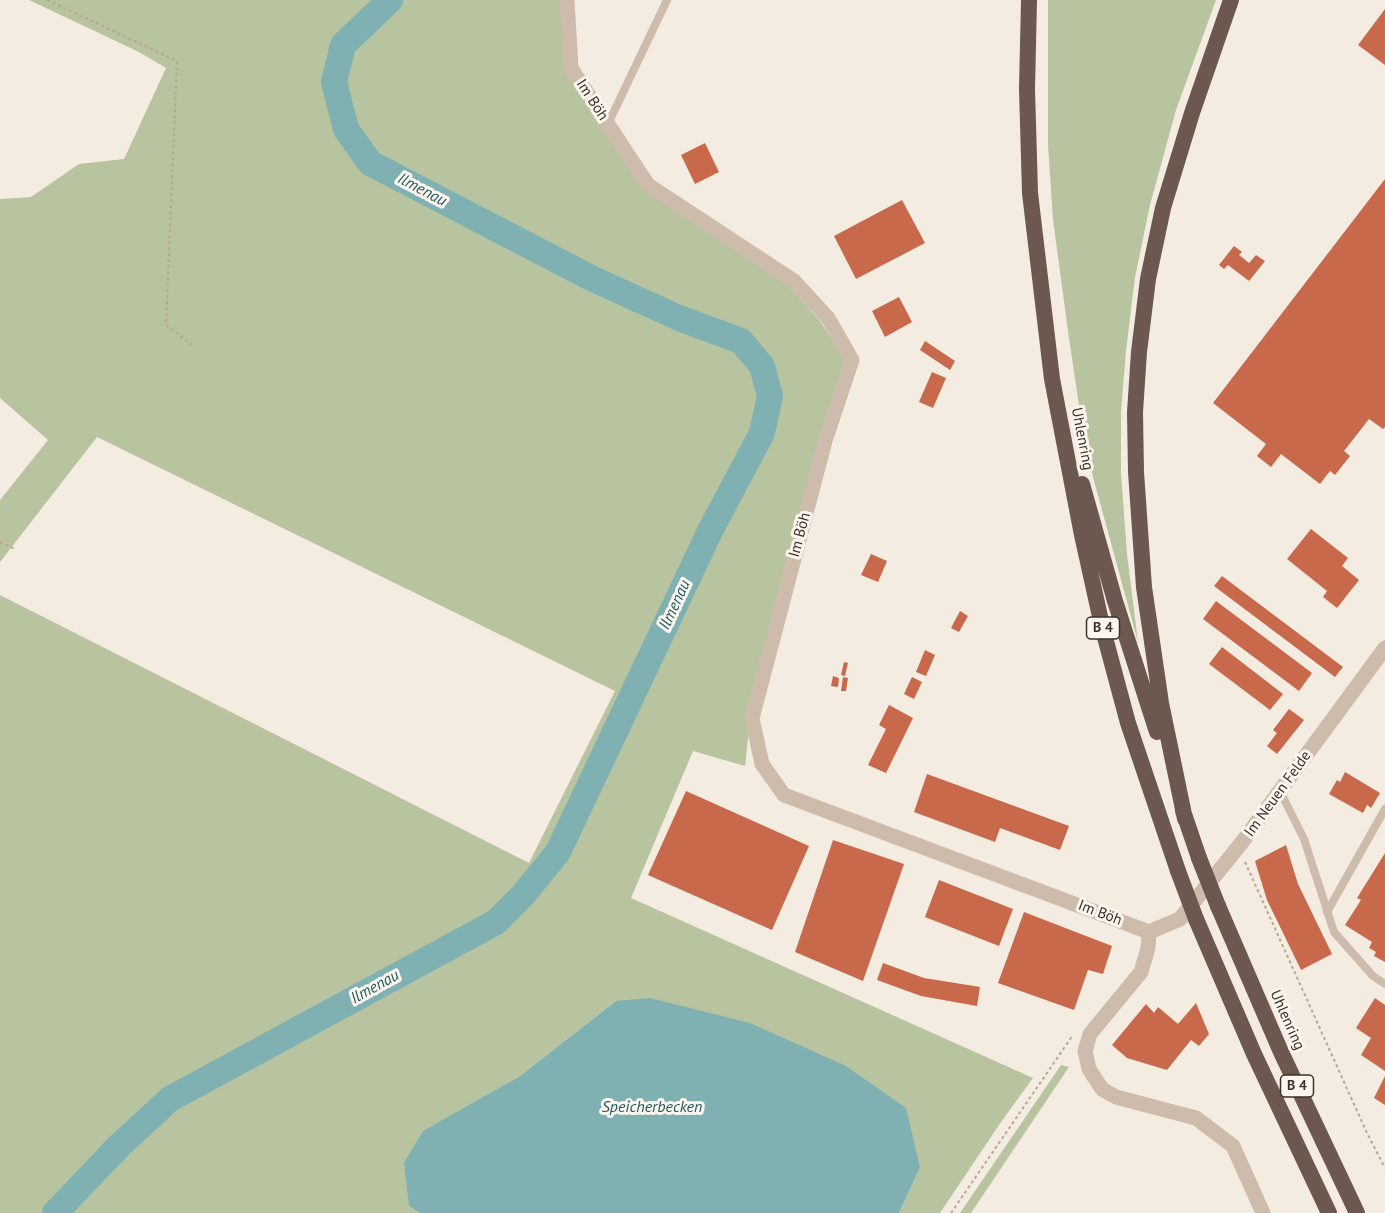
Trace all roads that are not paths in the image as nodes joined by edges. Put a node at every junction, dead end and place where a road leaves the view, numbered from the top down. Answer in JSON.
{"nodes":[{"id":1,"x":567,"y":0,"type":"edge"},
{"id":2,"x":667,"y":0,"type":"edge"},
{"id":3,"x":1022,"y":0,"type":"edge"},
{"id":4,"x":1029,"y":0,"type":"edge"},
{"id":5,"x":1231,"y":0,"type":"edge"},
{"id":6,"x":1027,"y":39,"type":"junction"},
{"id":7,"x":608,"y":124,"type":"junction"},
{"id":8,"x":1052,"y":379,"type":"junction"},
{"id":9,"x":1385,"y":648,"type":"edge"},
{"id":10,"x":1280,"y":791,"type":"junction"},
{"id":11,"x":1385,"y":809,"type":"edge"},
{"id":12,"x":1185,"y":819,"type":"junction"},
{"id":13,"x":1327,"y":912,"type":"junction"},
{"id":14,"x":1154,"y":930,"type":"junction"},
{"id":15,"x":1385,"y":984,"type":"edge"},
{"id":16,"x":1263,"y":1213,"type":"edge"},
{"id":17,"x":1329,"y":1213,"type":"edge"},
{"id":18,"x":1357,"y":1213,"type":"edge"}],
"edges":[{"from":1,"to":7,"type":"street","name":"Im Böh"},
{"from":2,"to":7,"type":"lane"},
{"from":3,"to":6,"type":"highway"},
{"from":4,"to":6,"type":"highway","name":"Uhlenring","number":"B 4"},
{"from":5,"to":12,"type":"highway"},
{"from":6,"to":8,"type":"highway","name":"Uhlenring","number":"B 4"},
{"from":7,"to":14,"type":"street","name":"Im Böh"},
{"from":8,"to":12,"type":"highway","number":"B 4"},
{"from":8,"to":17,"type":"highway","name":"Uhlenring","number":"B 4","bridge":true},
{"from":9,"to":10,"type":"street","name":"Im Neuen Felde"},
{"from":10,"to":13,"type":"lane"},
{"from":10,"to":14,"type":"street","name":"Im Neuen Felde"},
{"from":11,"to":13,"type":"lane"},
{"from":12,"to":18,"type":"highway","name":"Uhlenring","number":"B 4","bridge":true},
{"from":13,"to":15,"type":"lane"},
{"from":14,"to":16,"type":"street"}]}
